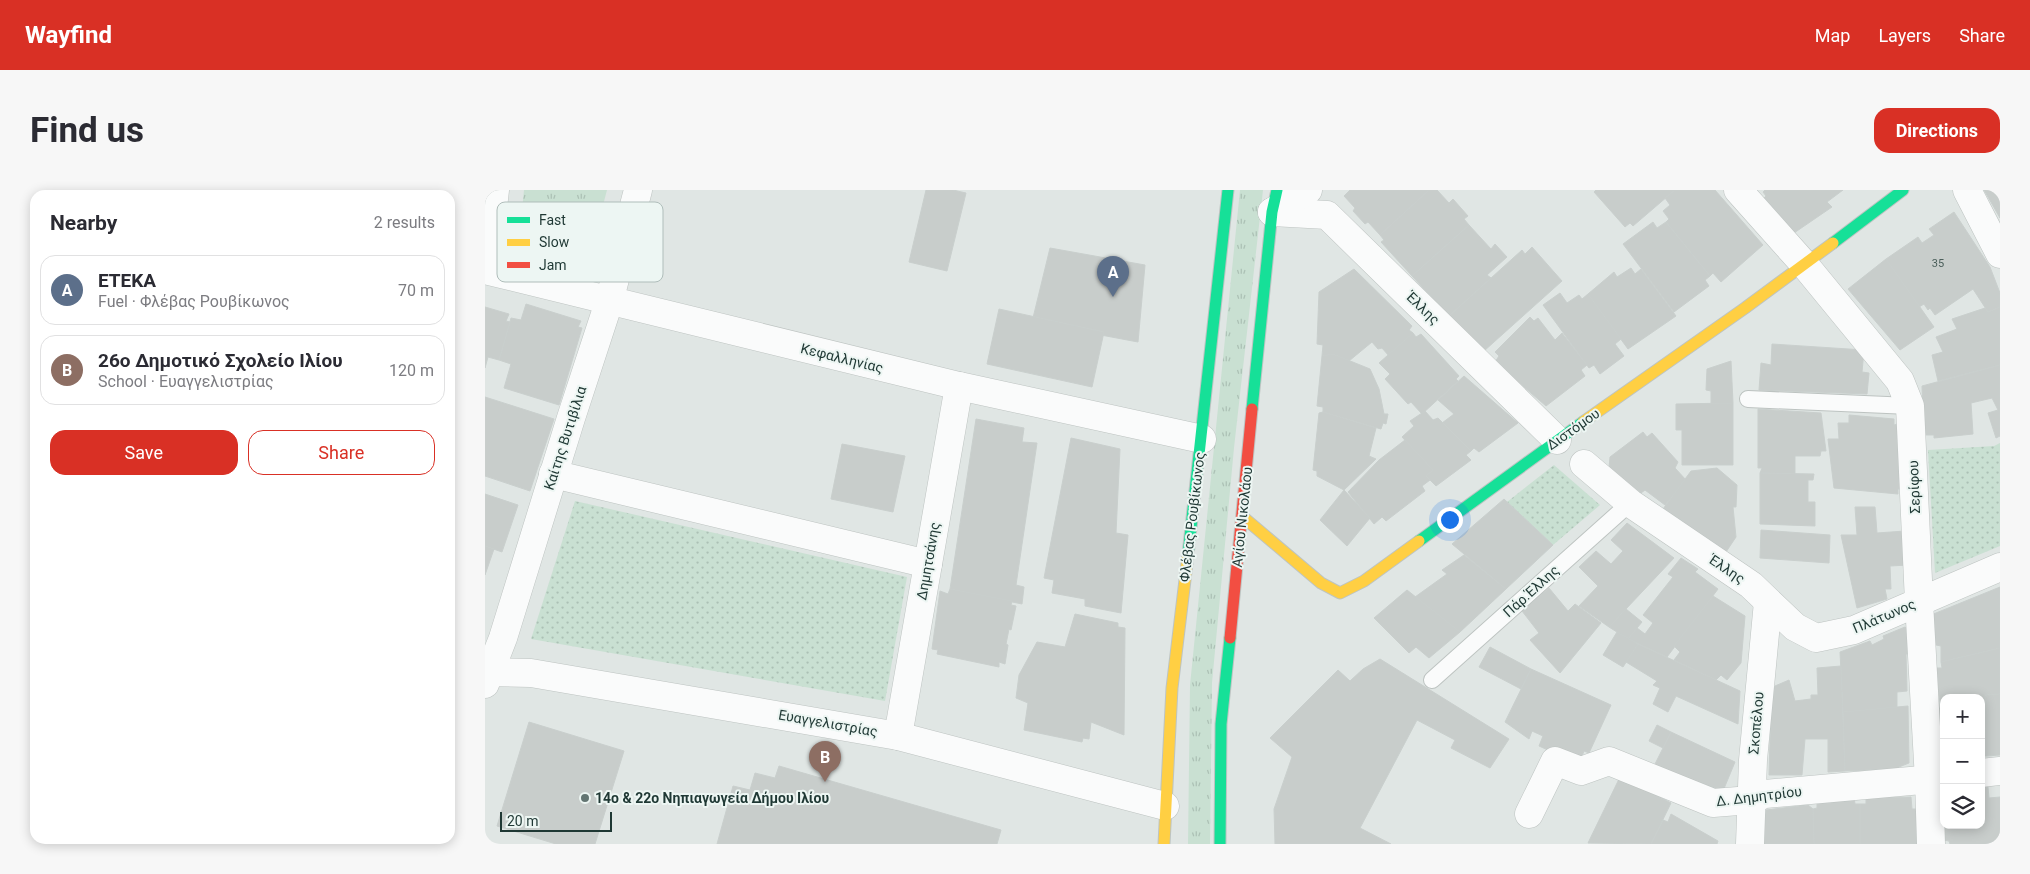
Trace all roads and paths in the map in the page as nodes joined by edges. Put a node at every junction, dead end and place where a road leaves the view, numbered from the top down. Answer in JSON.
{"nodes":[{"id":1,"x":495,"y":190,"type":"edge"},
{"id":2,"x":1228,"y":190,"type":"edge"},
{"id":3,"x":1308,"y":190,"type":"edge"},
{"id":4,"x":1738,"y":190,"type":"edge"},
{"id":5,"x":1903,"y":190,"type":"edge"},
{"id":6,"x":1967,"y":190,"type":"edge"},
{"id":7,"x":1275,"y":201,"type":"edge"},
{"id":8,"x":2000,"y":254,"type":"edge"},
{"id":9,"x":1804,"y":264,"type":"junction"},
{"id":10,"x":486,"y":270,"type":"edge"},
{"id":11,"x":532,"y":282,"type":"edge"},
{"id":12,"x":614,"y":282,"type":"edge"},
{"id":13,"x":609,"y":302,"type":"junction"},
{"id":14,"x":959,"y":386,"type":"junction"},
{"id":15,"x":1748,"y":400,"type":"dead end"},
{"id":16,"x":1910,"y":406,"type":"junction"},
{"id":17,"x":1202,"y":438,"type":"junction"},
{"id":18,"x":1557,"y":440,"type":"junction"},
{"id":19,"x":1584,"y":464,"type":"dead end"},
{"id":20,"x":553,"y":474,"type":"junction"},
{"id":21,"x":1630,"y":503,"type":"junction"},
{"id":22,"x":1243,"y":517,"type":"junction"},
{"id":23,"x":928,"y":564,"type":"junction"},
{"id":24,"x":2000,"y":567,"type":"edge"},
{"id":25,"x":1759,"y":594,"type":"junction"},
{"id":26,"x":1919,"y":602,"type":"junction"},
{"id":27,"x":486,"y":676,"type":"edge"},
{"id":28,"x":1432,"y":680,"type":"dead end"},
{"id":29,"x":898,"y":736,"type":"junction"},
{"id":30,"x":2000,"y":771,"type":"edge"},
{"id":31,"x":1985,"y":773,"type":"edge"},
{"id":32,"x":1937,"y":779,"type":"edge"},
{"id":33,"x":1751,"y":800,"type":"junction"},
{"id":34,"x":1165,"y":806,"type":"junction"},
{"id":35,"x":1529,"y":814,"type":"dead end"},
{"id":36,"x":1164,"y":844,"type":"edge"},
{"id":37,"x":1220,"y":844,"type":"edge"},
{"id":38,"x":1750,"y":844,"type":"edge"},
{"id":39,"x":1931,"y":844,"type":"edge"}],
"edges":[{"from":1,"to":10,"type":"street"},
{"from":2,"to":17,"type":"street","name":"Φλέβας Ρουβίκωνος"},
{"from":3,"to":7,"type":"street"},
{"from":4,"to":9,"type":"street","name":"Σερίφου"},
{"from":5,"to":9,"type":"street","name":"Διστόμου"},
{"from":6,"to":8,"type":"street"},
{"from":7,"to":18,"type":"street","name":"Έλλης"},
{"from":7,"to":22,"type":"street","name":"Αγίου Νικολάου"},
{"from":9,"to":16,"type":"street","name":"Σερίφου"},
{"from":9,"to":18,"type":"street","name":"Διστόμου"},
{"from":11,"to":13,"type":"street","name":"Κεφαλληνίας"},
{"from":12,"to":13,"type":"street","name":"Καίτης Βυτιβίλια"},
{"from":13,"to":14,"type":"street","name":"Κεφαλληνίας"},
{"from":13,"to":20,"type":"street","name":"Καίτης Βυτιβίλια"},
{"from":14,"to":17,"type":"street","name":"Κεφαλληνίας"},
{"from":14,"to":23,"type":"street","name":"Δημητσάνης"},
{"from":15,"to":16,"type":"lane"},
{"from":16,"to":26,"type":"street","name":"Σερίφου"},
{"from":17,"to":34,"type":"street","name":"Φλέβας Ρουβίκωνος"},
{"from":18,"to":22,"type":"street","name":"Διστόμου"},
{"from":19,"to":21,"type":"street","name":"Έλλης"},
{"from":20,"to":23,"type":"street"},
{"from":20,"to":27,"type":"street","name":"Καίτης Βυτιβίλια"},
{"from":21,"to":25,"type":"street","name":"Έλλης"},
{"from":21,"to":28,"type":"lane","name":"Πάρ.Έλλης"},
{"from":22,"to":37,"type":"street","name":"Αγίου Νικολάου"},
{"from":23,"to":29,"type":"street","name":"Δημητσάνης"},
{"from":24,"to":26,"type":"street","name":"Πλάτωνος"},
{"from":25,"to":26,"type":"street","name":"Πλάτωνος"},
{"from":25,"to":33,"type":"street","name":"Σκοπέλου"},
{"from":26,"to":32,"type":"street","name":"Σερίφου"},
{"from":27,"to":29,"type":"street","name":"Ευαγγελιστρίας"},
{"from":29,"to":34,"type":"street","name":"Ευαγγελιστρίας"},
{"from":30,"to":31,"type":"street"},
{"from":32,"to":33,"type":"street","name":"Δ. Δημητρίου"},
{"from":32,"to":39,"type":"street","name":"Σερίφου"},
{"from":33,"to":35,"type":"street","name":"Δ. Δημητρίου"},
{"from":33,"to":38,"type":"street","name":"Σκοπέλου"},
{"from":34,"to":36,"type":"street","name":"Φλέβας Ρουβίκωνος"}]}
